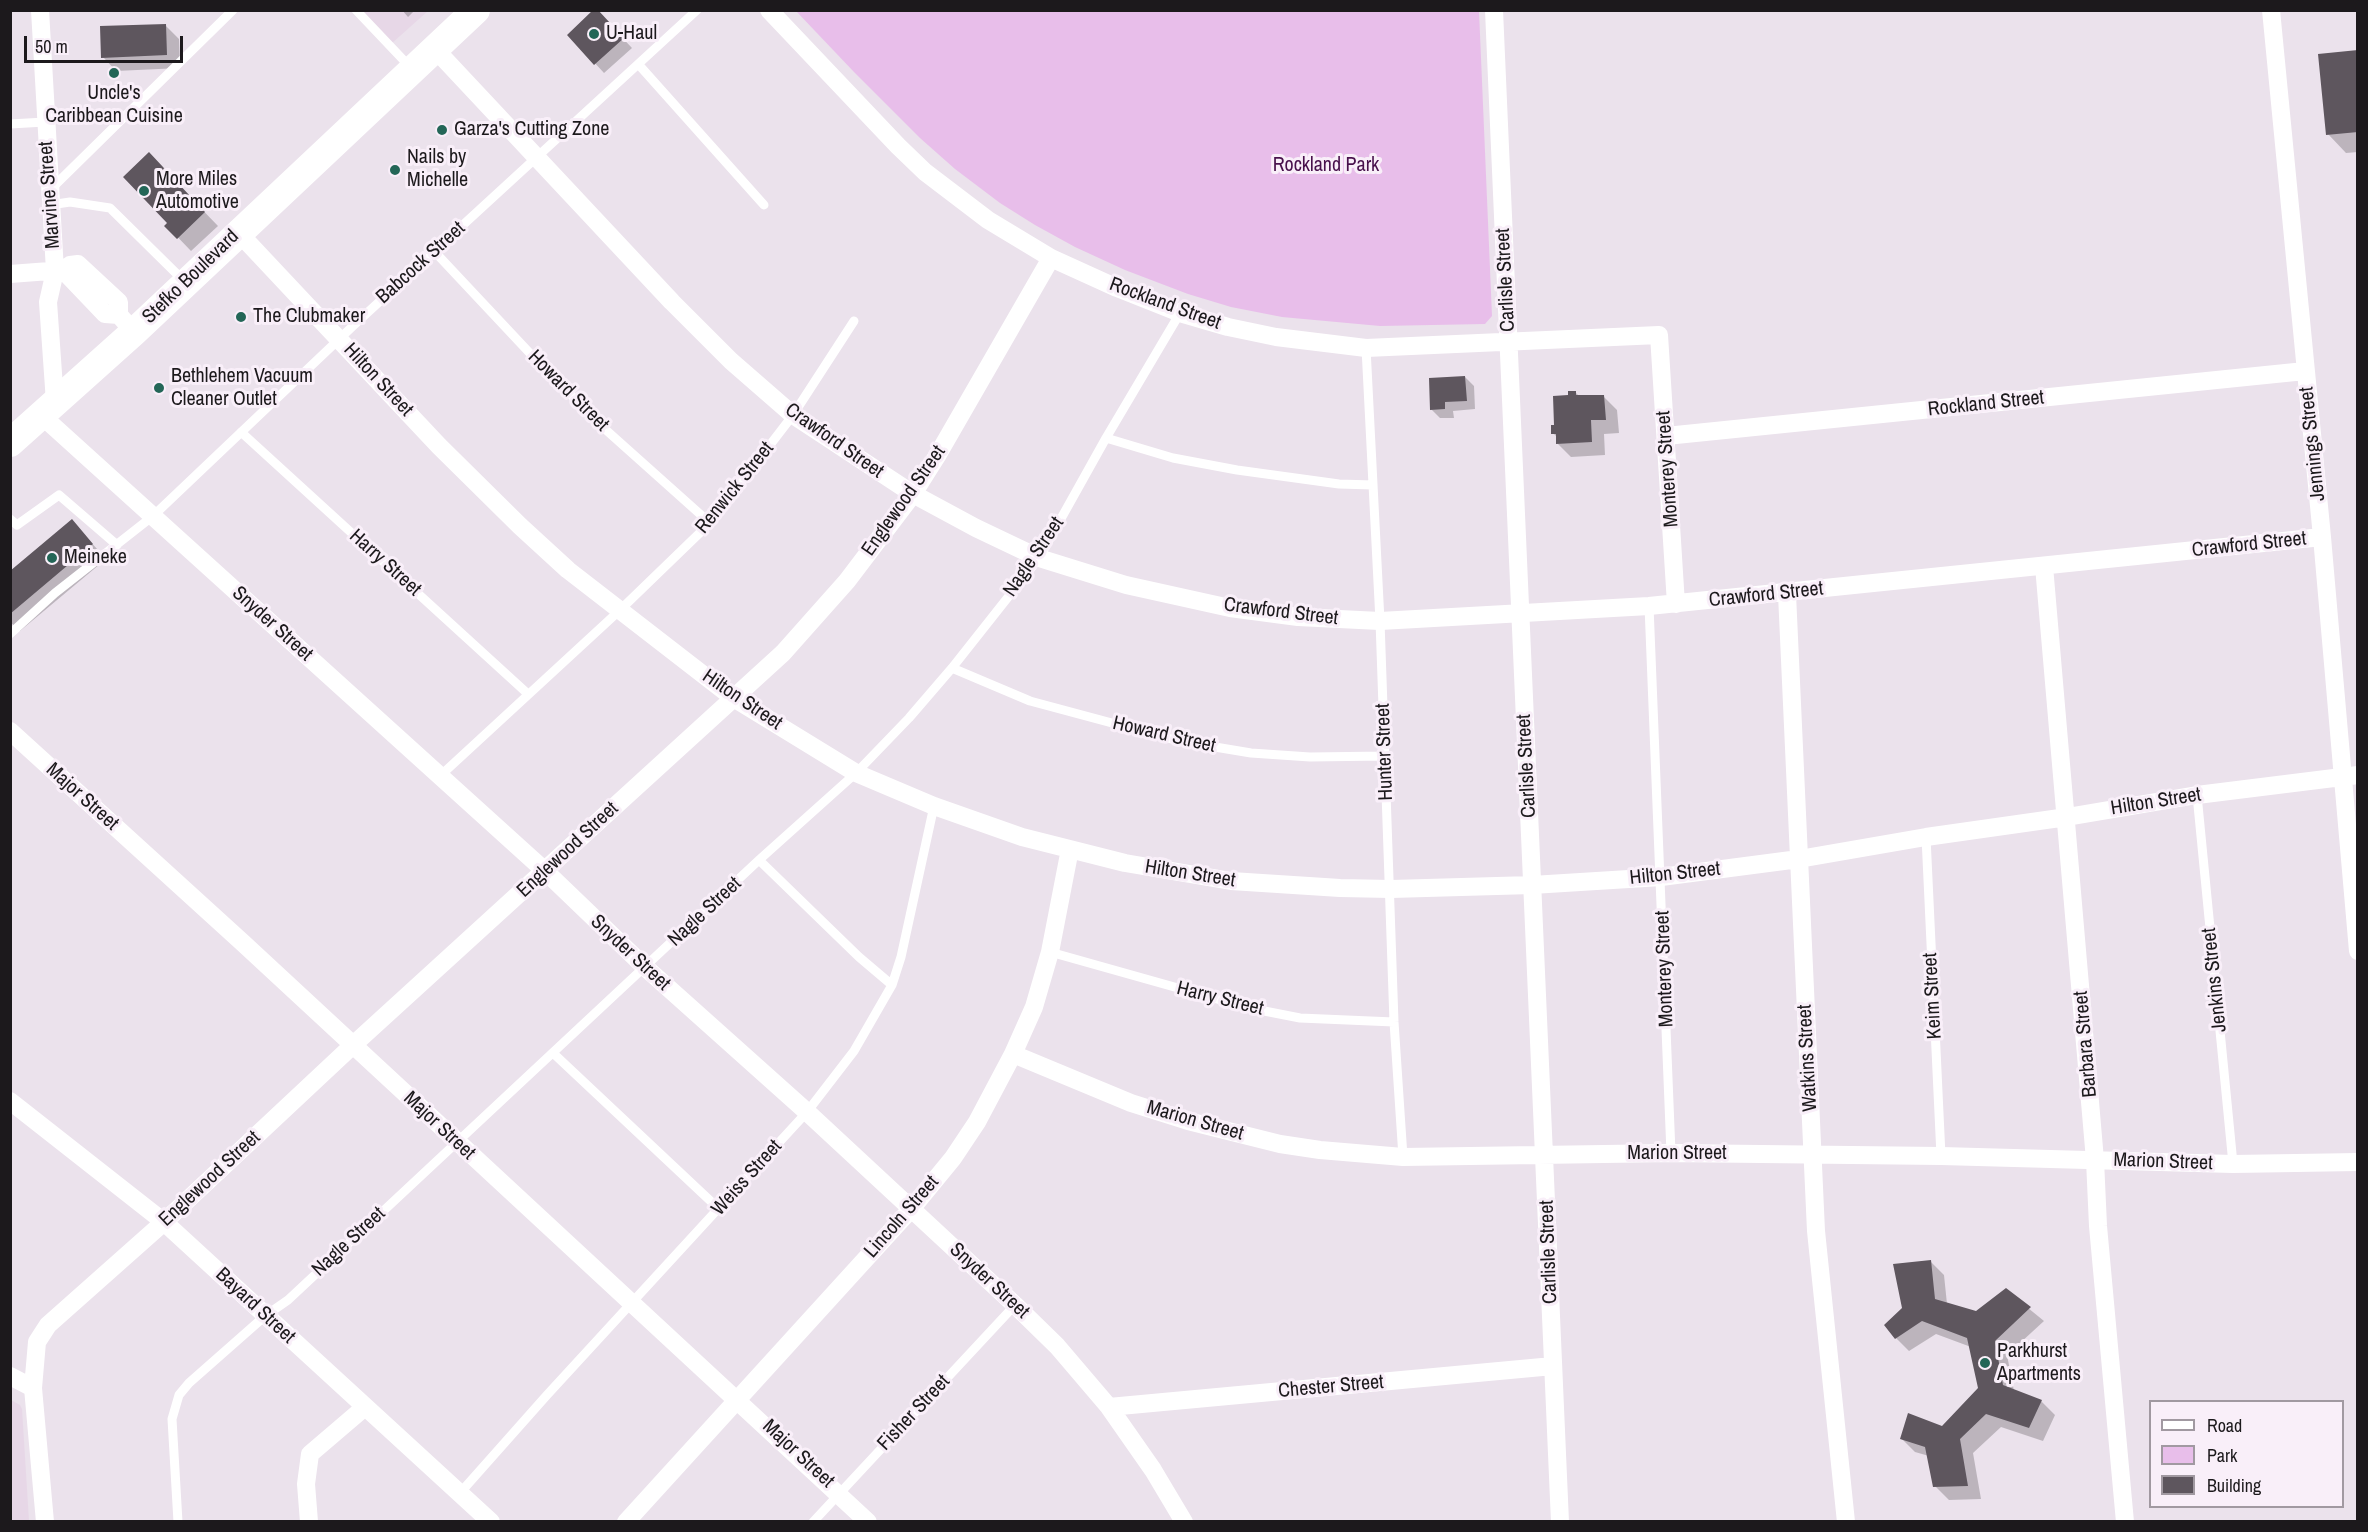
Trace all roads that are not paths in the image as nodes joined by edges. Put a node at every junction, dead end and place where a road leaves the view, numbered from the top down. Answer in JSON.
{"nodes":[{"id":1,"x":40,"y":10,"type":"edge"},
{"id":2,"x":232,"y":10,"type":"edge"},
{"id":3,"x":356,"y":10,"type":"edge"},
{"id":4,"x":476,"y":10,"type":"edge"},
{"id":5,"x":697,"y":10,"type":"edge"},
{"id":6,"x":769,"y":10,"type":"edge"},
{"id":7,"x":1494,"y":10,"type":"edge"},
{"id":8,"x":2271,"y":10,"type":"edge"},
{"id":9,"x":435,"y":49,"type":"junction"},
{"id":10,"x":639,"y":65,"type":"junction"},
{"id":11,"x":413,"y":70,"type":"junction"},
{"id":12,"x":45,"y":122,"type":"junction"},
{"id":13,"x":10,"y":124,"type":"edge"},
{"id":14,"x":537,"y":158,"type":"junction"},
{"id":15,"x":50,"y":198,"type":"junction"},
{"id":16,"x":764,"y":206,"type":"dead end"},
{"id":17,"x":238,"y":232,"type":"junction"},
{"id":18,"x":434,"y":251,"type":"junction"},
{"id":19,"x":1051,"y":258,"type":"junction"},
{"id":20,"x":59,"y":271,"type":"junction"},
{"id":21,"x":10,"y":274,"type":"edge"},
{"id":22,"x":186,"y":282,"type":"junction"},
{"id":23,"x":1180,"y":313,"type":"junction"},
{"id":24,"x":854,"y":321,"type":"dead end"},
{"id":25,"x":126,"y":324,"type":"junction"},
{"id":26,"x":1659,"y":335,"type":"joint"},
{"id":27,"x":339,"y":339,"type":"junction"},
{"id":28,"x":1509,"y":343,"type":"junction"},
{"id":29,"x":1366,"y":348,"type":"junction"},
{"id":30,"x":2306,"y":371,"type":"junction"},
{"id":31,"x":48,"y":408,"type":"junction"},
{"id":32,"x":793,"y":415,"type":"junction"},
{"id":33,"x":241,"y":432,"type":"junction"},
{"id":34,"x":1666,"y":436,"type":"junction"},
{"id":35,"x":1106,"y":438,"type":"junction"},
{"id":36,"x":10,"y":443,"type":"edge"},
{"id":37,"x":1373,"y":485,"type":"junction"},
{"id":38,"x":913,"y":494,"type":"junction"},
{"id":39,"x":153,"y":516,"type":"junction"},
{"id":40,"x":10,"y":519,"type":"edge"},
{"id":41,"x":710,"y":523,"type":"junction"},
{"id":42,"x":2322,"y":537,"type":"junction"},
{"id":43,"x":117,"y":545,"type":"junction"},
{"id":44,"x":1039,"y":558,"type":"junction"},
{"id":45,"x":2044,"y":566,"type":"junction"},
{"id":46,"x":1787,"y":594,"type":"junction"},
{"id":47,"x":1676,"y":604,"type":"junction"},
{"id":48,"x":1650,"y":606,"type":"junction"},
{"id":49,"x":619,"y":611,"type":"junction"},
{"id":50,"x":1520,"y":614,"type":"junction"},
{"id":51,"x":1380,"y":621,"type":"junction"},
{"id":52,"x":10,"y":634,"type":"edge"},
{"id":53,"x":952,"y":668,"type":"junction"},
{"id":54,"x":528,"y":694,"type":"junction"},
{"id":55,"x":732,"y":697,"type":"junction"},
{"id":56,"x":10,"y":731,"type":"edge"},
{"id":57,"x":1385,"y":756,"type":"junction"},
{"id":58,"x":856,"y":773,"type":"junction"},
{"id":59,"x":440,"y":776,"type":"junction"},
{"id":60,"x":2350,"y":776,"type":"edge"},
{"id":61,"x":2197,"y":795,"type":"junction"},
{"id":62,"x":934,"y":807,"type":"junction"},
{"id":63,"x":2067,"y":817,"type":"junction"},
{"id":64,"x":1926,"y":837,"type":"junction"},
{"id":65,"x":1070,"y":849,"type":"junction"},
{"id":66,"x":1799,"y":859,"type":"junction"},
{"id":67,"x":759,"y":861,"type":"junction"},
{"id":68,"x":545,"y":871,"type":"junction"},
{"id":69,"x":1661,"y":877,"type":"junction"},
{"id":70,"x":1532,"y":885,"type":"junction"},
{"id":71,"x":1391,"y":889,"type":"junction"},
{"id":72,"x":2358,"y":951,"type":"edge"},
{"id":73,"x":1050,"y":952,"type":"junction"},
{"id":74,"x":646,"y":968,"type":"junction"},
{"id":75,"x":892,"y":985,"type":"junction"},
{"id":76,"x":1394,"y":1022,"type":"junction"},
{"id":77,"x":352,"y":1046,"type":"junction"},
{"id":78,"x":553,"y":1053,"type":"junction"},
{"id":79,"x":1013,"y":1054,"type":"junction"},
{"id":80,"x":10,"y":1101,"type":"edge"},
{"id":81,"x":807,"y":1112,"type":"junction"},
{"id":82,"x":456,"y":1142,"type":"junction"},
{"id":83,"x":1671,"y":1153,"type":"junction"},
{"id":84,"x":1812,"y":1154,"type":"junction"},
{"id":85,"x":1545,"y":1156,"type":"junction"},
{"id":86,"x":1941,"y":1156,"type":"junction"},
{"id":87,"x":1403,"y":1157,"type":"junction"},
{"id":88,"x":2095,"y":1160,"type":"junction"},
{"id":89,"x":2358,"y":1162,"type":"edge"},
{"id":90,"x":2233,"y":1164,"type":"junction"},
{"id":91,"x":912,"y":1208,"type":"junction"},
{"id":92,"x":719,"y":1209,"type":"junction"},
{"id":93,"x":164,"y":1222,"type":"junction"},
{"id":94,"x":632,"y":1302,"type":"junction"},
{"id":95,"x":1015,"y":1305,"type":"junction"},
{"id":96,"x":265,"y":1316,"type":"junction"},
{"id":97,"x":1553,"y":1366,"type":"junction"},
{"id":98,"x":10,"y":1376,"type":"edge"},
{"id":99,"x":33,"y":1388,"type":"junction"},
{"id":100,"x":737,"y":1398,"type":"junction"},
{"id":101,"x":365,"y":1407,"type":"junction"},
{"id":102,"x":1109,"y":1407,"type":"junction"},
{"id":103,"x":839,"y":1492,"type":"junction"},
{"id":104,"x":460,"y":1493,"type":"junction"},
{"id":105,"x":45,"y":1521,"type":"edge"},
{"id":106,"x":178,"y":1521,"type":"edge"},
{"id":107,"x":309,"y":1521,"type":"edge"},
{"id":108,"x":491,"y":1521,"type":"edge"},
{"id":109,"x":626,"y":1521,"type":"edge"},
{"id":110,"x":813,"y":1521,"type":"edge"},
{"id":111,"x":868,"y":1521,"type":"edge"},
{"id":112,"x":1184,"y":1521,"type":"edge"},
{"id":113,"x":1560,"y":1521,"type":"edge"},
{"id":114,"x":1846,"y":1521,"type":"edge"},
{"id":115,"x":2125,"y":1521,"type":"edge"}],
"edges":[{"from":1,"to":12,"type":"street","name":"Marvine Street"},
{"from":2,"to":15,"type":"lane"},
{"from":3,"to":11,"type":"lane"},
{"from":4,"to":9,"type":"main road","name":"Stefko Boulevard"},
{"from":5,"to":10,"type":"lane","name":"Babcock Street"},
{"from":6,"to":19,"type":"street","name":"Rockland Street"},
{"from":7,"to":28,"type":"street","name":"Carlisle Street"},
{"from":8,"to":30,"type":"street","name":"Jennings Street"},
{"from":9,"to":11,"type":"main road","name":"Stefko Boulevard"},
{"from":9,"to":14,"type":"street","name":"Crawford Street"},
{"from":10,"to":14,"type":"lane","name":"Babcock Street"},
{"from":10,"to":16,"type":"lane"},
{"from":11,"to":17,"type":"main road","name":"Stefko Boulevard"},
{"from":12,"to":13,"type":"lane"},
{"from":12,"to":15,"type":"street","name":"Marvine Street"},
{"from":14,"to":18,"type":"lane","name":"Babcock Street"},
{"from":14,"to":32,"type":"street","name":"Crawford Street"},
{"from":15,"to":20,"type":"street","name":"Marvine Street"},
{"from":15,"to":22,"type":"lane"},
{"from":17,"to":22,"type":"main road","name":"Stefko Boulevard"},
{"from":17,"to":27,"type":"street","name":"Hilton Street"},
{"from":18,"to":27,"type":"lane","name":"Babcock Street"},
{"from":18,"to":41,"type":"lane","name":"Howard Street"},
{"from":19,"to":23,"type":"street","name":"Rockland Street"},
{"from":19,"to":38,"type":"street","name":"Englewood Street"},
{"from":20,"to":21,"type":"street"},
{"from":20,"to":25,"type":"street","name":"Marvine Street"},
{"from":20,"to":31,"type":"street","name":"Marvine Street"},
{"from":22,"to":25,"type":"main road","name":"Stefko Boulevard"},
{"from":23,"to":29,"type":"street","name":"Rockland Street"},
{"from":23,"to":35,"type":"lane","name":"Nagle Street"},
{"from":24,"to":32,"type":"lane","name":"Renwick Street"},
{"from":25,"to":31,"type":"main road","name":"Stefko Boulevard"},
{"from":26,"to":28,"type":"street","name":"Rockland Street"},
{"from":26,"to":34,"type":"street","name":"Monterey Street"},
{"from":27,"to":33,"type":"lane","name":"Babcock Street"},
{"from":27,"to":49,"type":"street","name":"Hilton Street"},
{"from":28,"to":29,"type":"street","name":"Rockland Street"},
{"from":28,"to":50,"type":"street","name":"Carlisle Street"},
{"from":29,"to":37,"type":"lane","name":"Hunter Street"},
{"from":30,"to":34,"type":"street","name":"Rockland Street"},
{"from":30,"to":42,"type":"street","name":"Jennings Street"},
{"from":31,"to":36,"type":"main road","name":"Stefko Boulevard"},
{"from":31,"to":39,"type":"street","name":"Snyder Street"},
{"from":32,"to":38,"type":"street","name":"Crawford Street"},
{"from":32,"to":41,"type":"lane","name":"Renwick Street"},
{"from":33,"to":39,"type":"lane","name":"Babcock Street"},
{"from":33,"to":54,"type":"lane","name":"Harry Street"},
{"from":34,"to":47,"type":"street","name":"Monterey Street"},
{"from":35,"to":37,"type":"lane"},
{"from":35,"to":44,"type":"lane","name":"Nagle Street"},
{"from":37,"to":51,"type":"lane","name":"Hunter Street"},
{"from":38,"to":44,"type":"street","name":"Crawford Street"},
{"from":38,"to":55,"type":"street","name":"Englewood Street"},
{"from":39,"to":43,"type":"lane","name":"Babcock Street"},
{"from":39,"to":59,"type":"street","name":"Snyder Street"},
{"from":40,"to":43,"type":"lane"},
{"from":41,"to":49,"type":"lane","name":"Renwick Street"},
{"from":42,"to":45,"type":"street","name":"Crawford Street"},
{"from":42,"to":60,"type":"street","name":"Jennings Street"},
{"from":43,"to":52,"type":"lane","name":"Babcock Street"},
{"from":44,"to":51,"type":"street","name":"Crawford Street"},
{"from":44,"to":53,"type":"lane","name":"Nagle Street"},
{"from":45,"to":46,"type":"street","name":"Crawford Street"},
{"from":45,"to":63,"type":"street","name":"Barbara Street"},
{"from":46,"to":47,"type":"street","name":"Crawford Street"},
{"from":46,"to":66,"type":"street","name":"Watkins Street"},
{"from":47,"to":48,"type":"street","name":"Crawford Street"},
{"from":48,"to":50,"type":"street","name":"Crawford Street"},
{"from":48,"to":69,"type":"lane","name":"Monterey Street"},
{"from":49,"to":54,"type":"lane","name":"Renwick Street"},
{"from":49,"to":55,"type":"street","name":"Hilton Street"},
{"from":50,"to":51,"type":"street","name":"Crawford Street"},
{"from":50,"to":70,"type":"street","name":"Carlisle Street"},
{"from":51,"to":57,"type":"lane","name":"Hunter Street"},
{"from":53,"to":57,"type":"lane","name":"Howard Street"},
{"from":53,"to":58,"type":"lane","name":"Nagle Street"},
{"from":54,"to":59,"type":"lane","name":"Renwick Street"},
{"from":55,"to":58,"type":"street","name":"Hilton Street"},
{"from":55,"to":68,"type":"street","name":"Englewood Street"},
{"from":56,"to":77,"type":"street","name":"Major Street"},
{"from":57,"to":71,"type":"lane","name":"Hunter Street"},
{"from":58,"to":62,"type":"street","name":"Hilton Street"},
{"from":58,"to":67,"type":"lane","name":"Nagle Street"},
{"from":59,"to":68,"type":"street","name":"Snyder Street"},
{"from":60,"to":61,"type":"street","name":"Hilton Street"},
{"from":60,"to":72,"type":"street","name":"Jennings Street"},
{"from":61,"to":63,"type":"street","name":"Hilton Street"},
{"from":61,"to":90,"type":"lane","name":"Jenkins Street"},
{"from":62,"to":65,"type":"street","name":"Hilton Street"},
{"from":62,"to":75,"type":"lane","name":"Weiss Street"},
{"from":63,"to":64,"type":"street","name":"Hilton Street"},
{"from":63,"to":88,"type":"street","name":"Barbara Street"},
{"from":64,"to":66,"type":"street","name":"Hilton Street"},
{"from":64,"to":86,"type":"lane","name":"Keim Street"},
{"from":65,"to":71,"type":"street","name":"Hilton Street"},
{"from":65,"to":73,"type":"street","name":"Lincoln Street"},
{"from":66,"to":69,"type":"street","name":"Hilton Street"},
{"from":66,"to":84,"type":"street","name":"Watkins Street"},
{"from":67,"to":74,"type":"lane","name":"Nagle Street"},
{"from":67,"to":75,"type":"lane"},
{"from":68,"to":74,"type":"street","name":"Snyder Street"},
{"from":68,"to":77,"type":"street","name":"Englewood Street"},
{"from":69,"to":70,"type":"street","name":"Hilton Street"},
{"from":69,"to":83,"type":"lane","name":"Monterey Street"},
{"from":70,"to":71,"type":"street","name":"Hilton Street"},
{"from":70,"to":85,"type":"street","name":"Carlisle Street"},
{"from":71,"to":76,"type":"lane","name":"Hunter Street"},
{"from":73,"to":76,"type":"lane","name":"Harry Street"},
{"from":73,"to":79,"type":"street","name":"Lincoln Street"},
{"from":74,"to":78,"type":"lane","name":"Nagle Street"},
{"from":74,"to":81,"type":"street","name":"Snyder Street"},
{"from":75,"to":81,"type":"lane","name":"Weiss Street"},
{"from":76,"to":87,"type":"lane","name":"Hunter Street"},
{"from":77,"to":82,"type":"street","name":"Major Street"},
{"from":77,"to":93,"type":"street","name":"Englewood Street"},
{"from":78,"to":82,"type":"lane","name":"Nagle Street"},
{"from":78,"to":92,"type":"lane"},
{"from":79,"to":87,"type":"street","name":"Marion Street"},
{"from":79,"to":91,"type":"street","name":"Lincoln Street"},
{"from":80,"to":93,"type":"street","name":"Bayard Street"},
{"from":81,"to":91,"type":"street","name":"Snyder Street"},
{"from":81,"to":92,"type":"lane","name":"Weiss Street"},
{"from":82,"to":94,"type":"street","name":"Major Street"},
{"from":82,"to":96,"type":"lane","name":"Nagle Street"},
{"from":83,"to":84,"type":"street","name":"Marion Street"},
{"from":83,"to":85,"type":"street","name":"Marion Street"},
{"from":84,"to":86,"type":"street","name":"Marion Street"},
{"from":84,"to":114,"type":"street","name":"Watkins Street"},
{"from":85,"to":87,"type":"street","name":"Marion Street"},
{"from":85,"to":97,"type":"street","name":"Carlisle Street"},
{"from":86,"to":88,"type":"street","name":"Marion Street"},
{"from":88,"to":90,"type":"street","name":"Marion Street"},
{"from":88,"to":115,"type":"street","name":"Barbara Street"},
{"from":89,"to":90,"type":"street","name":"Marion Street"},
{"from":91,"to":95,"type":"street","name":"Snyder Street"},
{"from":91,"to":100,"type":"street","name":"Lincoln Street"},
{"from":92,"to":94,"type":"lane","name":"Weiss Street"},
{"from":93,"to":96,"type":"street","name":"Bayard Street"},
{"from":93,"to":99,"type":"street","name":"Englewood Street"},
{"from":94,"to":100,"type":"street","name":"Major Street"},
{"from":94,"to":104,"type":"lane","name":"Weiss Street"},
{"from":95,"to":102,"type":"street","name":"Snyder Street"},
{"from":95,"to":103,"type":"lane","name":"Fisher Street"},
{"from":96,"to":101,"type":"street","name":"Bayard Street"},
{"from":96,"to":106,"type":"lane","name":"Nagle Street"},
{"from":97,"to":102,"type":"street","name":"Chester Street"},
{"from":97,"to":113,"type":"street","name":"Carlisle Street"},
{"from":98,"to":99,"type":"street"},
{"from":99,"to":105,"type":"street"},
{"from":100,"to":103,"type":"street","name":"Major Street"},
{"from":100,"to":109,"type":"street","name":"Lincoln Street"},
{"from":101,"to":104,"type":"street","name":"Bayard Street"},
{"from":101,"to":107,"type":"street"},
{"from":102,"to":112,"type":"street","name":"Snyder Street"},
{"from":103,"to":110,"type":"lane","name":"Fisher Street"},
{"from":103,"to":111,"type":"street","name":"Major Street"},
{"from":104,"to":108,"type":"street","name":"Bayard Street"}]}
